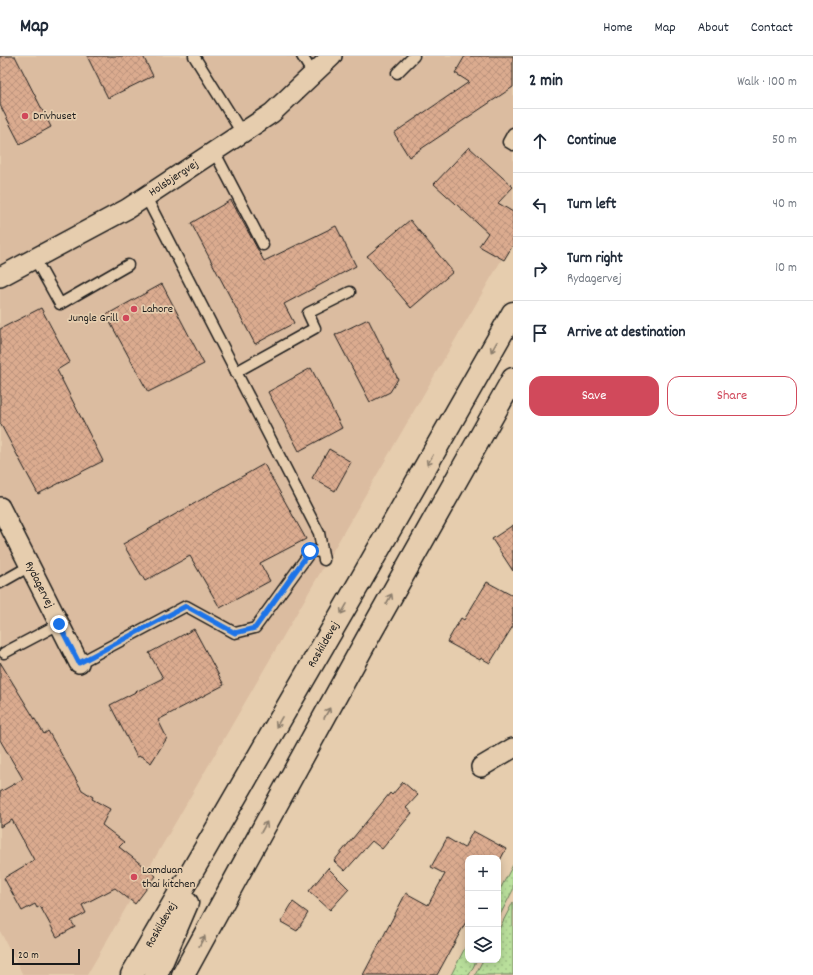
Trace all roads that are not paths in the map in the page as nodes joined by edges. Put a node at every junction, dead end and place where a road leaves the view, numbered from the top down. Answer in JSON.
{"nodes":[{"id":1,"x":194,"y":56,"type":"edge"},
{"id":2,"x":302,"y":56,"type":"edge"},
{"id":3,"x":332,"y":56,"type":"edge"},
{"id":4,"x":414,"y":56,"type":"edge"},
{"id":5,"x":313,"y":74,"type":"junction"},
{"id":6,"x":397,"y":74,"type":"dead end"},
{"id":7,"x":242,"y":133,"type":"junction"},
{"id":8,"x":513,"y":133,"type":"edge"},
{"id":9,"x":513,"y":145,"type":"edge"},
{"id":10,"x":214,"y":151,"type":"junction"},
{"id":11,"x":146,"y":197,"type":"junction"},
{"id":12,"x":263,"y":245,"type":"dead end"},
{"id":13,"x":35,"y":259,"type":"junction"},
{"id":14,"x":128,"y":265,"type":"dead end"},
{"id":15,"x":0,"y":277,"type":"edge"},
{"id":16,"x":350,"y":292,"type":"dead end"},
{"id":17,"x":513,"y":313,"type":"edge"},
{"id":18,"x":236,"y":372,"type":"junction"},
{"id":19,"x":511,"y":389,"type":"edge"},
{"id":20,"x":0,"y":507,"type":"edge"},
{"id":21,"x":30,"y":566,"type":"junction"},
{"id":22,"x":0,"y":583,"type":"edge"},
{"id":23,"x":59,"y":624,"type":"junction"},
{"id":24,"x":4,"y":653,"type":"dead end"},
{"id":25,"x":79,"y":663,"type":"joint"},
{"id":26,"x":513,"y":748,"type":"edge"},
{"id":27,"x":481,"y":767,"type":"dead end"},
{"id":28,"x":220,"y":825,"type":"junction"},
{"id":29,"x":132,"y":975,"type":"edge"},
{"id":30,"x":156,"y":975,"type":"edge"},
{"id":31,"x":183,"y":975,"type":"edge"}],
"edges":[{"from":1,"to":7,"type":"lane"},
{"from":2,"to":5,"type":"lane"},
{"from":3,"to":5,"type":"street","name":"Holsbjergvej"},
{"from":4,"to":6,"type":"lane"},
{"from":5,"to":7,"type":"street","name":"Holsbjergvej"},
{"from":7,"to":10,"type":"street","name":"Holsbjergvej"},
{"from":8,"to":9,"type":"lane"},
{"from":10,"to":11,"type":"street","name":"Holsbjergvej"},
{"from":10,"to":12,"type":"lane"},
{"from":11,"to":13,"type":"street","name":"Holsbjergvej"},
{"from":11,"to":18,"type":"lane"},
{"from":13,"to":14,"type":"lane"},
{"from":13,"to":15,"type":"street","name":"Holsbjergvej"},
{"from":16,"to":18,"type":"lane"},
{"from":17,"to":28,"type":"main road","name":"Roskildevej","one_way":true},
{"from":18,"to":25,"type":"lane"},
{"from":31,"to":19,"type":"main road","one_way":true},
{"from":20,"to":21,"type":"street","name":"Rydagervej"},
{"from":21,"to":22,"type":"lane"},
{"from":21,"to":23,"type":"street","name":"Rydagervej"},
{"from":23,"to":24,"type":"lane"},
{"from":23,"to":25,"type":"street","name":"Rydagervej"},
{"from":26,"to":27,"type":"street"},
{"from":28,"to":29,"type":"main road","name":"Roskildevej"},
{"from":28,"to":30,"type":"main road"}]}
